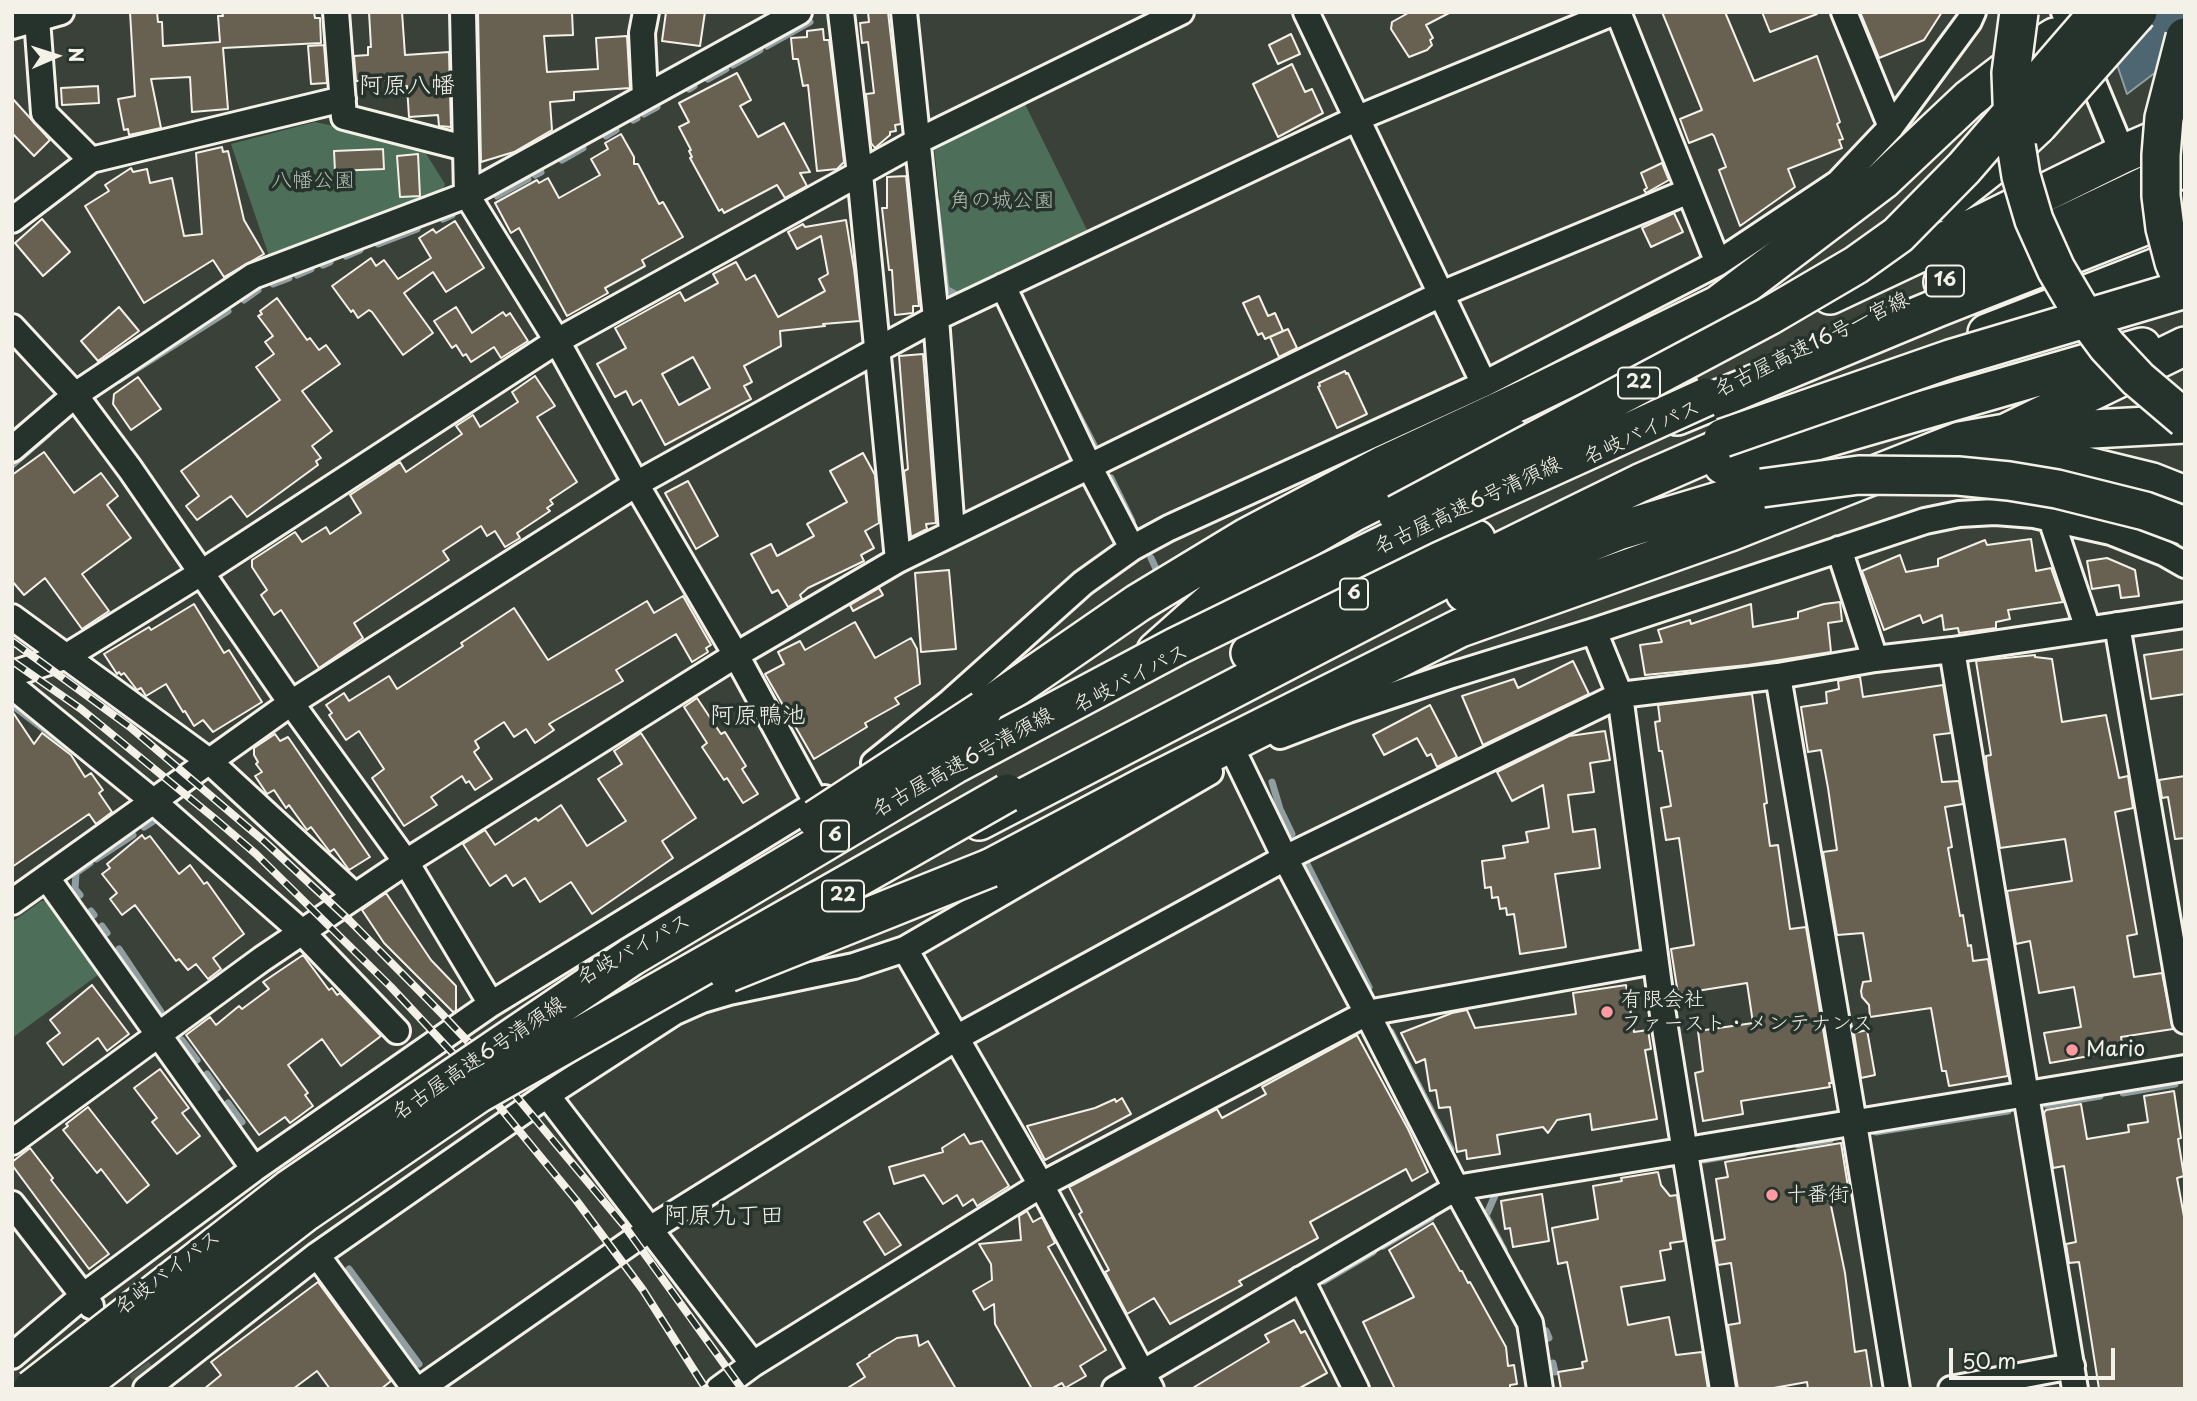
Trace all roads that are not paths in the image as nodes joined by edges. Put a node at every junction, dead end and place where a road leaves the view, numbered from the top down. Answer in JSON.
{"nodes":[{"id":1,"x":61,"y":12,"type":"edge"},
{"id":2,"x":336,"y":12,"type":"edge"},
{"id":3,"x":463,"y":12,"type":"edge"},
{"id":4,"x":646,"y":12,"type":"edge"},
{"id":5,"x":799,"y":12,"type":"edge"},
{"id":6,"x":841,"y":12,"type":"edge"},
{"id":7,"x":904,"y":12,"type":"edge"},
{"id":8,"x":1181,"y":12,"type":"edge"},
{"id":9,"x":1306,"y":12,"type":"edge"},
{"id":10,"x":1616,"y":12,"type":"edge"},
{"id":11,"x":1844,"y":12,"type":"edge"},
{"id":12,"x":1973,"y":12,"type":"edge"},
{"id":13,"x":2019,"y":12,"type":"edge"},
{"id":14,"x":2138,"y":12,"type":"edge"},
{"id":15,"x":37,"y":19,"type":"junction"},
{"id":16,"x":2080,"y":19,"type":"edge"},
{"id":17,"x":12,"y":26,"type":"edge"},
{"id":18,"x":2185,"y":37,"type":"edge"},
{"id":19,"x":645,"y":97,"type":"junction"},
{"id":20,"x":342,"y":99,"type":"junction"},
{"id":21,"x":1357,"y":118,"type":"junction"},
{"id":22,"x":1891,"y":127,"type":"junction"},
{"id":23,"x":2185,"y":127,"type":"edge"},
{"id":24,"x":918,"y":141,"type":"junction"},
{"id":25,"x":465,"y":148,"type":"junction"},
{"id":26,"x":2123,"y":154,"type":"junction"},
{"id":27,"x":91,"y":160,"type":"junction"},
{"id":28,"x":2185,"y":167,"type":"edge"},
{"id":29,"x":860,"y":174,"type":"junction"},
{"id":30,"x":1689,"y":191,"type":"junction"},
{"id":31,"x":467,"y":195,"type":"junction"},
{"id":32,"x":2185,"y":210,"type":"edge"},
{"id":33,"x":12,"y":220,"type":"edge"},
{"id":34,"x":1985,"y":222,"type":"junction"},
{"id":35,"x":1898,"y":235,"type":"junction"},
{"id":36,"x":2185,"y":256,"type":"edge"},
{"id":37,"x":1718,"y":263,"type":"junction"},
{"id":38,"x":1003,"y":286,"type":"junction"},
{"id":39,"x":2185,"y":288,"type":"edge"},
{"id":40,"x":1441,"y":294,"type":"junction"},
{"id":41,"x":1718,"y":305,"type":"junction"},
{"id":42,"x":936,"y":318,"type":"junction"},
{"id":43,"x":12,"y":327,"type":"edge"},
{"id":44,"x":2185,"y":335,"type":"edge"},
{"id":45,"x":557,"y":341,"type":"junction"},
{"id":46,"x":2185,"y":345,"type":"edge"},
{"id":47,"x":877,"y":350,"type":"junction"},
{"id":48,"x":1484,"y":384,"type":"junction"},
{"id":49,"x":75,"y":396,"type":"junction"},
{"id":50,"x":1706,"y":397,"type":"joint"},
{"id":51,"x":2185,"y":419,"type":"edge"},
{"id":52,"x":2185,"y":424,"type":"edge"},
{"id":53,"x":2006,"y":433,"type":"junction"},
{"id":54,"x":12,"y":449,"type":"edge"},
{"id":55,"x":1089,"y":466,"type":"junction"},
{"id":56,"x":1640,"y":483,"type":"junction"},
{"id":57,"x":636,"y":484,"type":"junction"},
{"id":58,"x":1762,"y":488,"type":"junction"},
{"id":59,"x":2185,"y":495,"type":"edge"},
{"id":60,"x":2051,"y":519,"type":"junction"},
{"id":61,"x":2185,"y":526,"type":"edge"},
{"id":62,"x":952,"y":532,"type":"junction"},
{"id":63,"x":1132,"y":548,"type":"junction"},
{"id":64,"x":1839,"y":549,"type":"junction"},
{"id":65,"x":898,"y":560,"type":"junction"},
{"id":66,"x":2185,"y":565,"type":"edge"},
{"id":67,"x":201,"y":573,"type":"junction"},
{"id":68,"x":1250,"y":610,"type":"junction"},
{"id":69,"x":2185,"y":615,"type":"edge"},
{"id":70,"x":12,"y":617,"type":"edge"},
{"id":71,"x":2117,"y":625,"type":"junction"},
{"id":72,"x":2088,"y":629,"type":"junction"},
{"id":73,"x":1594,"y":631,"type":"junction"},
{"id":74,"x":1952,"y":650,"type":"junction"},
{"id":75,"x":736,"y":655,"type":"junction"},
{"id":76,"x":67,"y":656,"type":"junction"},
{"id":77,"x":1874,"y":659,"type":"junction"},
{"id":78,"x":12,"y":674,"type":"edge"},
{"id":79,"x":1778,"y":676,"type":"junction"},
{"id":80,"x":1121,"y":682,"type":"junction"},
{"id":81,"x":12,"y":687,"type":"edge"},
{"id":82,"x":1620,"y":695,"type":"junction"},
{"id":83,"x":292,"y":703,"type":"junction"},
{"id":84,"x":1236,"y":757,"type":"junction"},
{"id":85,"x":209,"y":761,"type":"junction"},
{"id":86,"x":1145,"y":786,"type":"junction"},
{"id":87,"x":153,"y":801,"type":"junction"},
{"id":88,"x":817,"y":804,"type":"junction"},
{"id":89,"x":1285,"y":858,"type":"junction"},
{"id":90,"x":406,"y":862,"type":"junction"},
{"id":91,"x":47,"y":878,"type":"junction"},
{"id":92,"x":355,"y":896,"type":"junction"},
{"id":93,"x":12,"y":902,"type":"edge"},
{"id":94,"x":302,"y":932,"type":"junction"},
{"id":95,"x":581,"y":948,"type":"junction"},
{"id":96,"x":905,"y":949,"type":"junction"},
{"id":97,"x":631,"y":957,"type":"junction"},
{"id":98,"x":1655,"y":961,"type":"junction"},
{"id":99,"x":693,"y":978,"type":"junction"},
{"id":100,"x":540,"y":1002,"type":"junction"},
{"id":101,"x":491,"y":1004,"type":"junction"},
{"id":102,"x":1367,"y":1013,"type":"junction"},
{"id":103,"x":2185,"y":1021,"type":"edge"},
{"id":104,"x":397,"y":1031,"type":"dead end"},
{"id":105,"x":159,"y":1035,"type":"junction"},
{"id":106,"x":619,"y":1036,"type":"junction"},
{"id":107,"x":957,"y":1038,"type":"junction"},
{"id":108,"x":2185,"y":1068,"type":"edge"},
{"id":109,"x":549,"y":1077,"type":"junction"},
{"id":110,"x":2025,"y":1095,"type":"junction"},
{"id":111,"x":1854,"y":1123,"type":"junction"},
{"id":112,"x":12,"y":1142,"type":"edge"},
{"id":113,"x":1683,"y":1151,"type":"junction"},
{"id":114,"x":254,"y":1169,"type":"junction"},
{"id":115,"x":1041,"y":1185,"type":"junction"},
{"id":116,"x":1455,"y":1188,"type":"junction"},
{"id":117,"x":12,"y":1203,"type":"edge"},
{"id":118,"x":650,"y":1229,"type":"junction"},
{"id":119,"x":317,"y":1255,"type":"junction"},
{"id":120,"x":1301,"y":1279,"type":"junction"},
{"id":121,"x":87,"y":1301,"type":"junction"},
{"id":122,"x":12,"y":1356,"type":"edge"},
{"id":123,"x":753,"y":1364,"type":"junction"},
{"id":124,"x":2073,"y":1378,"type":"edge"},
{"id":125,"x":1147,"y":1380,"type":"edge"},
{"id":126,"x":148,"y":1384,"type":"edge"},
{"id":127,"x":20,"y":1389,"type":"edge"},
{"id":128,"x":32,"y":1389,"type":"edge"},
{"id":129,"x":76,"y":1389,"type":"edge"},
{"id":130,"x":94,"y":1389,"type":"edge"},
{"id":131,"x":418,"y":1389,"type":"edge"},
{"id":132,"x":719,"y":1389,"type":"edge"},
{"id":133,"x":1115,"y":1389,"type":"edge"},
{"id":134,"x":1356,"y":1389,"type":"edge"},
{"id":135,"x":1540,"y":1389,"type":"edge"},
{"id":136,"x":1723,"y":1389,"type":"edge"},
{"id":137,"x":1897,"y":1389,"type":"edge"},
{"id":138,"x":1951,"y":1389,"type":"edge"}],
"edges":[{"from":1,"to":15,"type":"street"},
{"from":2,"to":20,"type":"street"},
{"from":3,"to":25,"type":"street"},
{"from":4,"to":19,"type":"street"},
{"from":5,"to":19,"type":"street"},
{"from":6,"to":29,"type":"street"},
{"from":7,"to":24,"type":"street"},
{"from":8,"to":24,"type":"street"},
{"from":9,"to":21,"type":"street"},
{"from":10,"to":21,"type":"street"},
{"from":10,"to":30,"type":"street"},
{"from":11,"to":22,"type":"street"},
{"from":12,"to":22,"type":"street"},
{"from":13,"to":51,"type":"highway","bridge":true},
{"from":14,"to":35,"type":"highway","bridge":true},
{"from":15,"to":17,"type":"street"},
{"from":15,"to":27,"type":"street"},
{"from":16,"to":26,"type":"street"},
{"from":16,"to":35,"type":"highway","bridge":true},
{"from":16,"to":41,"type":"highway"},
{"from":18,"to":39,"type":"highway","bridge":true},
{"from":19,"to":31,"type":"street"},
{"from":20,"to":25,"type":"street"},
{"from":20,"to":27,"type":"street"},
{"from":21,"to":38,"type":"street"},
{"from":21,"to":40,"type":"street"},
{"from":22,"to":37,"type":"street"},
{"from":23,"to":26,"type":"highway","number":"22"},
{"from":24,"to":29,"type":"street"},
{"from":24,"to":42,"type":"street"},
{"from":25,"to":31,"type":"street"},
{"from":26,"to":34,"type":"highway","number":"22"},
{"from":27,"to":33,"type":"street"},
{"from":28,"to":50,"type":"highway","name":"名古屋高速16号一宮線","number":"16","bridge":true},
{"from":29,"to":45,"type":"street"},
{"from":29,"to":47,"type":"street"},
{"from":30,"to":37,"type":"street"},
{"from":30,"to":40,"type":"street"},
{"from":31,"to":45,"type":"street"},
{"from":31,"to":49,"type":"street"},
{"from":32,"to":80,"type":"highway","name":"名岐バイパス","number":"22"},
{"from":34,"to":41,"type":"highway"},
{"from":34,"to":80,"type":"highway","number":"22"},
{"from":35,"to":68,"type":"highway","bridge":true},
{"from":36,"to":56,"type":"highway","number":"22"},
{"from":37,"to":48,"type":"street"},
{"from":38,"to":42,"type":"street"},
{"from":38,"to":55,"type":"street"},
{"from":39,"to":106,"type":"highway","name":"名古屋高速6号清須線","number":"6","bridge":true},
{"from":40,"to":48,"type":"street"},
{"from":40,"to":55,"type":"street"},
{"from":41,"to":97,"type":"highway","bridge":true},
{"from":42,"to":47,"type":"street"},
{"from":42,"to":62,"type":"street"},
{"from":43,"to":49,"type":"street"},
{"from":44,"to":56,"type":"highway","number":"22"},
{"from":45,"to":57,"type":"street"},
{"from":45,"to":67,"type":"street"},
{"from":46,"to":53,"type":"highway"},
{"from":47,"to":57,"type":"street"},
{"from":47,"to":65,"type":"street"},
{"from":48,"to":63,"type":"street"},
{"from":49,"to":54,"type":"street"},
{"from":49,"to":67,"type":"street"},
{"from":50,"to":68,"type":"highway","name":"名古屋高速6号清須線","number":"6","bridge":true},
{"from":52,"to":53,"type":"highway"},
{"from":53,"to":86,"type":"highway"},
{"from":55,"to":62,"type":"street"},
{"from":55,"to":63,"type":"street"},
{"from":56,"to":99,"type":"highway","number":"22"},
{"from":57,"to":75,"type":"street"},
{"from":57,"to":83,"type":"street"},
{"from":58,"to":59,"type":"highway","bridge":true},
{"from":58,"to":61,"type":"highway","bridge":true},
{"from":58,"to":86,"type":"highway"},
{"from":60,"to":64,"type":"street"},
{"from":60,"to":66,"type":"street"},
{"from":60,"to":72,"type":"street"},
{"from":62,"to":65,"type":"street"},
{"from":63,"to":88,"type":"street"},
{"from":64,"to":73,"type":"street"},
{"from":64,"to":77,"type":"street"},
{"from":65,"to":75,"type":"street"},
{"from":67,"to":76,"type":"street"},
{"from":67,"to":83,"type":"street"},
{"from":68,"to":97,"type":"highway","name":"名古屋高速6号清須線","number":"6","bridge":true},
{"from":69,"to":71,"type":"street"},
{"from":70,"to":76,"type":"street"},
{"from":71,"to":72,"type":"street"},
{"from":71,"to":103,"type":"street"},
{"from":72,"to":74,"type":"street"},
{"from":73,"to":82,"type":"street"},
{"from":73,"to":84,"type":"street"},
{"from":74,"to":77,"type":"street"},
{"from":74,"to":110,"type":"street"},
{"from":75,"to":88,"type":"street"},
{"from":75,"to":90,"type":"street"},
{"from":76,"to":78,"type":"street"},
{"from":76,"to":85,"type":"street"},
{"from":77,"to":79,"type":"street"},
{"from":79,"to":82,"type":"street"},
{"from":79,"to":111,"type":"street"},
{"from":80,"to":100,"type":"highway","name":"名岐バイパス","number":"22"},
{"from":81,"to":87,"type":"street"},
{"from":82,"to":89,"type":"street"},
{"from":82,"to":98,"type":"street"},
{"from":83,"to":85,"type":"street"},
{"from":83,"to":90,"type":"street"},
{"from":84,"to":89,"type":"street"},
{"from":84,"to":96,"type":"street"},
{"from":85,"to":87,"type":"street"},
{"from":85,"to":92,"type":"street"},
{"from":86,"to":106,"type":"highway","bridge":true},
{"from":87,"to":91,"type":"street"},
{"from":87,"to":94,"type":"street"},
{"from":88,"to":95,"type":"street"},
{"from":89,"to":102,"type":"street"},
{"from":89,"to":107,"type":"street"},
{"from":90,"to":92,"type":"street"},
{"from":90,"to":101,"type":"street"},
{"from":91,"to":93,"type":"street"},
{"from":91,"to":105,"type":"street"},
{"from":92,"to":94,"type":"street"},
{"from":94,"to":104,"type":"street"},
{"from":94,"to":105,"type":"street"},
{"from":95,"to":100,"type":"street"},
{"from":95,"to":101,"type":"street"},
{"from":96,"to":106,"type":"street"},
{"from":96,"to":107,"type":"street"},
{"from":97,"to":128,"type":"highway","name":"名古屋高速6号清須線","number":"6","bridge":true},
{"from":98,"to":102,"type":"street"},
{"from":98,"to":113,"type":"street"},
{"from":99,"to":106,"type":"street"},
{"from":99,"to":109,"type":"highway","number":"22"},
{"from":100,"to":127,"type":"highway","name":"名岐バイパス","number":"22"},
{"from":101,"to":114,"type":"street"},
{"from":102,"to":115,"type":"street"},
{"from":102,"to":116,"type":"street"},
{"from":105,"to":112,"type":"street"},
{"from":105,"to":114,"type":"street"},
{"from":106,"to":109,"type":"street"},
{"from":106,"to":109,"type":"street"},
{"from":106,"to":129,"type":"highway","name":"名古屋高速6号清須線","number":"6","bridge":true},
{"from":107,"to":115,"type":"street"},
{"from":107,"to":118,"type":"street"},
{"from":108,"to":110,"type":"street"},
{"from":109,"to":118,"type":"street"},
{"from":109,"to":119,"type":"street"},
{"from":109,"to":130,"type":"highway","number":"22"},
{"from":110,"to":111,"type":"street"},
{"from":110,"to":124,"type":"street"},
{"from":111,"to":113,"type":"street"},
{"from":111,"to":137,"type":"street"},
{"from":113,"to":116,"type":"street"},
{"from":113,"to":136,"type":"street"},
{"from":114,"to":121,"type":"street"},
{"from":115,"to":123,"type":"street"},
{"from":115,"to":125,"type":"street"},
{"from":116,"to":120,"type":"street"},
{"from":116,"to":135,"type":"street"},
{"from":117,"to":121,"type":"street"},
{"from":118,"to":123,"type":"street"},
{"from":118,"to":131,"type":"street"},
{"from":119,"to":126,"type":"street"},
{"from":119,"to":131,"type":"street"},
{"from":120,"to":125,"type":"street"},
{"from":120,"to":134,"type":"street"},
{"from":121,"to":122,"type":"street"},
{"from":123,"to":132,"type":"street"},
{"from":124,"to":138,"type":"street"},
{"from":125,"to":133,"type":"street"}]}
